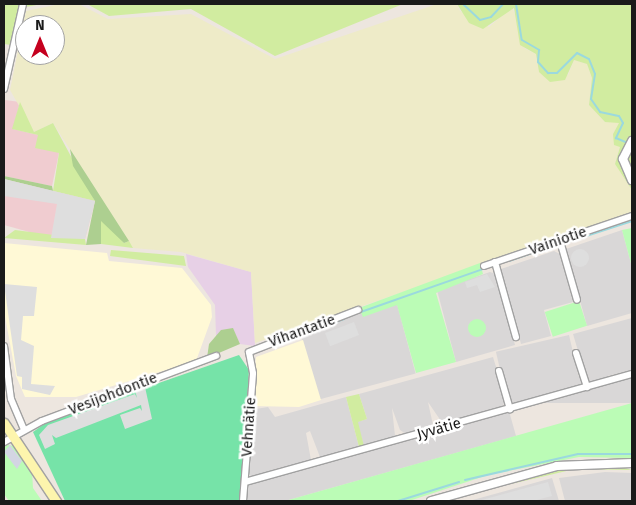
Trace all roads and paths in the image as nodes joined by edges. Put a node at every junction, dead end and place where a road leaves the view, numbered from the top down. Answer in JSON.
{"nodes":[{"id":1,"x":23,"y":4,"type":"edge"},
{"id":2,"x":4,"y":89,"type":"edge"},
{"id":3,"x":630,"y":144,"type":"edge"},
{"id":4,"x":632,"y":180,"type":"edge"},
{"id":5,"x":632,"y":216,"type":"edge"},
{"id":6,"x":560,"y":241,"type":"junction"},
{"id":7,"x":495,"y":262,"type":"junction"},
{"id":8,"x":484,"y":266,"type":"dead end"},
{"id":9,"x":577,"y":300,"type":"dead end"},
{"id":10,"x":358,"y":310,"type":"dead end"},
{"id":11,"x":516,"y":337,"type":"dead end"},
{"id":12,"x":4,"y":346,"type":"edge"},
{"id":13,"x":576,"y":353,"type":"dead end"},
{"id":14,"x":248,"y":354,"type":"joint"},
{"id":15,"x":216,"y":356,"type":"dead end"},
{"id":16,"x":499,"y":371,"type":"dead end"},
{"id":17,"x":632,"y":374,"type":"edge"},
{"id":18,"x":586,"y":387,"type":"junction"},
{"id":19,"x":510,"y":409,"type":"junction"},
{"id":20,"x":4,"y":423,"type":"edge"},
{"id":21,"x":24,"y":429,"type":"junction"},
{"id":22,"x":13,"y":437,"type":"junction"},
{"id":23,"x":4,"y":442,"type":"edge"},
{"id":24,"x":632,"y":463,"type":"edge"},
{"id":25,"x":245,"y":482,"type":"junction"},
{"id":26,"x":56,"y":501,"type":"edge"},
{"id":27,"x":243,"y":501,"type":"edge"},
{"id":28,"x":431,"y":501,"type":"edge"}],
"edges":[{"from":1,"to":2,"type":"street"},
{"from":3,"to":4,"type":"street"},
{"from":5,"to":6,"type":"street","name":"Vainiotie"},
{"from":6,"to":7,"type":"street","name":"Vainiotie"},
{"from":6,"to":9,"type":"street"},
{"from":7,"to":8,"type":"street","name":"Vainiotie"},
{"from":7,"to":11,"type":"street"},
{"from":10,"to":14,"type":"street","name":"Vihantatie"},
{"from":12,"to":21,"type":"street"},
{"from":13,"to":18,"type":"street"},
{"from":14,"to":25,"type":"street","name":"Vehnätie"},
{"from":15,"to":21,"type":"street","name":"Vesijohdontie"},
{"from":16,"to":19,"type":"street"},
{"from":17,"to":18,"type":"street","name":"Jyvätie"},
{"from":18,"to":19,"type":"street","name":"Jyvätie"},
{"from":19,"to":25,"type":"street","name":"Jyvätie"},
{"from":20,"to":22,"type":"main road"},
{"from":21,"to":22,"type":"street","name":"Vesijohdontie"},
{"from":22,"to":23,"type":"street","name":"Vesijohdontie"},
{"from":22,"to":26,"type":"main road"},
{"from":24,"to":28,"type":"street"},
{"from":25,"to":27,"type":"street","name":"Vehnätie"}]}
